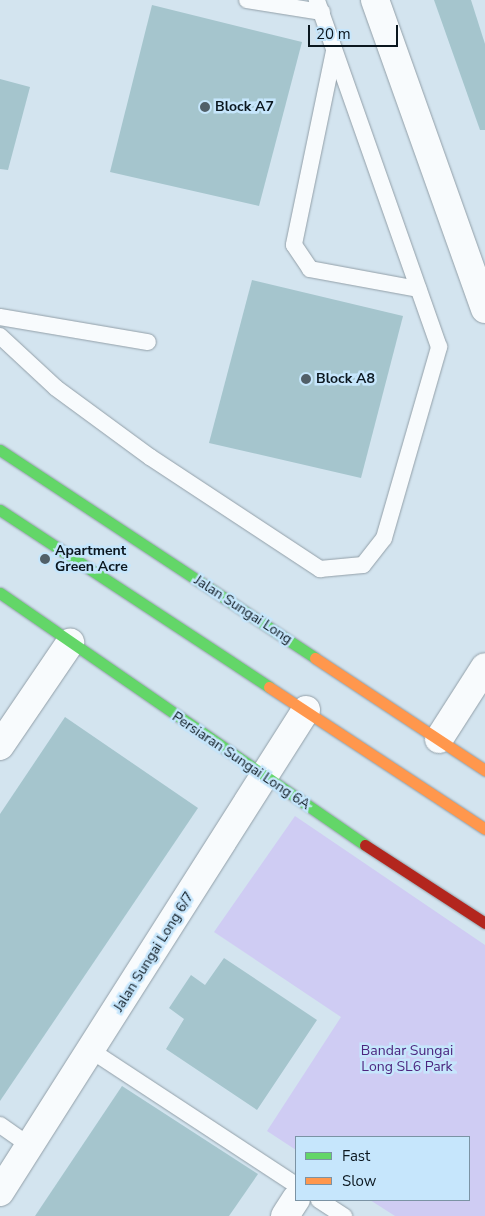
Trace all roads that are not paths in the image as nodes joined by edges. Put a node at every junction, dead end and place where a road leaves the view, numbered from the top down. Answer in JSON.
{"nodes":[{"id":1,"x":248,"y":0,"type":"edge"},
{"id":2,"x":375,"y":0,"type":"edge"},
{"id":3,"x":320,"y":6,"type":"edge"},
{"id":4,"x":335,"y":49,"type":"junction"},
{"id":5,"x":418,"y":289,"type":"junction"},
{"id":6,"x":485,"y":309,"type":"edge"},
{"id":7,"x":0,"y":317,"type":"edge"},
{"id":8,"x":0,"y":336,"type":"edge"},
{"id":9,"x":148,"y":342,"type":"dead end"},
{"id":10,"x":0,"y":450,"type":"edge"},
{"id":11,"x":0,"y":510,"type":"edge"},
{"id":12,"x":0,"y":593,"type":"edge"},
{"id":13,"x":70,"y":643,"type":"junction"},
{"id":14,"x":485,"y":667,"type":"edge"},
{"id":15,"x":306,"y":710,"type":"junction"},
{"id":16,"x":439,"y":739,"type":"junction"},
{"id":17,"x":0,"y":746,"type":"edge"},
{"id":18,"x":485,"y":770,"type":"edge"},
{"id":19,"x":264,"y":778,"type":"junction"},
{"id":20,"x":485,"y":829,"type":"edge"},
{"id":21,"x":485,"y":923,"type":"edge"},
{"id":22,"x":92,"y":1051,"type":"junction"},
{"id":23,"x":0,"y":1125,"type":"edge"},
{"id":24,"x":30,"y":1146,"type":"junction"},
{"id":25,"x":295,"y":1184,"type":"edge"},
{"id":26,"x":0,"y":1192,"type":"edge"},
{"id":27,"x":295,"y":1201,"type":"edge"},
{"id":28,"x":321,"y":1201,"type":"edge"},
{"id":29,"x":285,"y":1216,"type":"edge"},
{"id":30,"x":344,"y":1216,"type":"edge"}],
"edges":[{"from":1,"to":3,"type":"lane"},
{"from":2,"to":6,"type":"street"},
{"from":3,"to":4,"type":"lane"},
{"from":4,"to":5,"type":"lane"},
{"from":4,"to":5,"type":"lane"},
{"from":5,"to":8,"type":"lane"},
{"from":7,"to":9,"type":"lane"},
{"from":10,"to":16,"type":"street","name":"Jalan Sungai Long"},
{"from":11,"to":15,"type":"street"},
{"from":12,"to":13,"type":"street","name":"Persiaran Sungai Long 6A"},
{"from":13,"to":17,"type":"street"},
{"from":13,"to":19,"type":"street","name":"Persiaran Sungai Long 6A"},
{"from":14,"to":16,"type":"street"},
{"from":15,"to":19,"type":"street","name":"Jalan Sungai Long 6/7"},
{"from":15,"to":20,"type":"street"},
{"from":16,"to":18,"type":"street","name":"Jalan Sungai Long"},
{"from":19,"to":21,"type":"street","name":"Persiaran Sungai Long 6A"},
{"from":19,"to":22,"type":"street","name":"Jalan Sungai Long 6/7"},
{"from":22,"to":24,"type":"street","name":"Jalan Sungai Long 6/7"},
{"from":22,"to":25,"type":"lane"},
{"from":23,"to":24,"type":"lane"},
{"from":24,"to":26,"type":"street","name":"Jalan Sungai Long 6/7"},
{"from":27,"to":29,"type":"street"},
{"from":28,"to":30,"type":"lane"}]}
